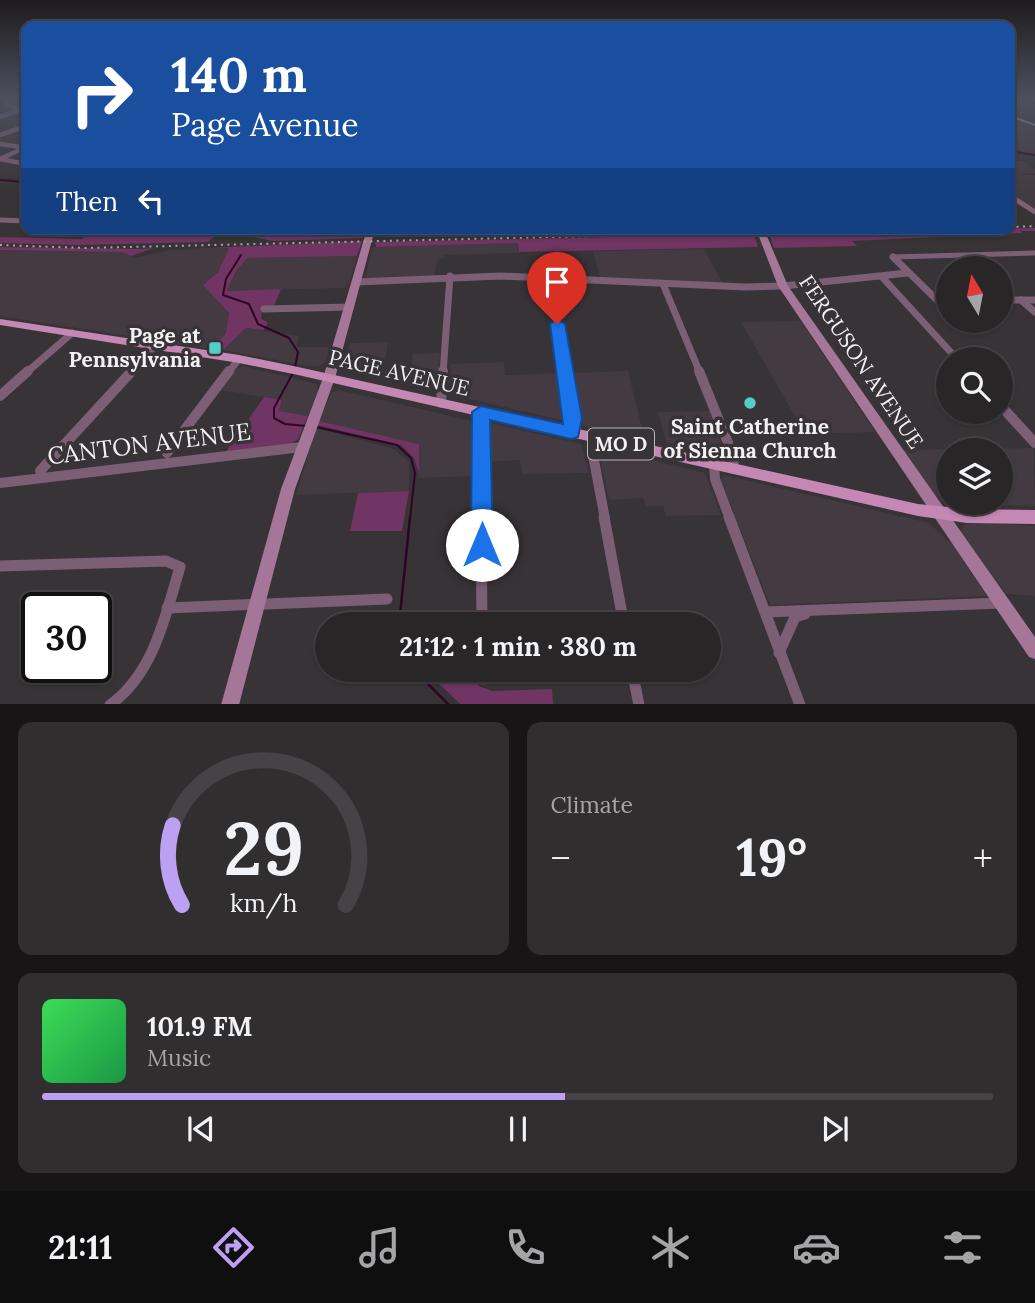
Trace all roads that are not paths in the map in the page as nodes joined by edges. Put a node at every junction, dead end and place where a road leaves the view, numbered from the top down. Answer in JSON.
{"nodes":[{"id":1,"x":0,"y":144,"type":"edge"},
{"id":2,"x":21,"y":147,"type":"edge"},
{"id":3,"x":21,"y":149,"type":"edge"},
{"id":4,"x":1,"y":159,"type":"edge"},
{"id":5,"x":21,"y":163,"type":"edge"},
{"id":6,"x":1015,"y":199,"type":"edge"},
{"id":7,"x":1035,"y":212,"type":"edge"},
{"id":8,"x":0,"y":220,"type":"edge"},
{"id":9,"x":21,"y":221,"type":"edge"},
{"id":10,"x":369,"y":235,"type":"edge"},
{"id":11,"x":761,"y":235,"type":"edge"},
{"id":12,"x":1035,"y":253,"type":"edge"},
{"id":13,"x":908,"y":273,"type":"junction"},
{"id":14,"x":450,"y":276,"type":"junction"},
{"id":15,"x":550,"y":276,"type":"junction"},
{"id":16,"x":882,"y":277,"type":"junction"},
{"id":17,"x":356,"y":282,"type":"junction"},
{"id":18,"x":663,"y":284,"type":"junction"},
{"id":19,"x":783,"y":286,"type":"junction"},
{"id":20,"x":936,"y":299,"type":"edge"},
{"id":21,"x":1013,"y":300,"type":"edge"},
{"id":22,"x":1021,"y":300,"type":"junction"},
{"id":23,"x":1035,"y":300,"type":"edge"},
{"id":24,"x":350,"y":307,"type":"junction"},
{"id":25,"x":264,"y":309,"type":"dead end"},
{"id":26,"x":1035,"y":312,"type":"edge"},
{"id":27,"x":0,"y":322,"type":"edge"},
{"id":28,"x":72,"y":333,"type":"junction"},
{"id":29,"x":155,"y":346,"type":"junction"},
{"id":30,"x":946,"y":347,"type":"edge"},
{"id":31,"x":239,"y":359,"type":"junction"},
{"id":32,"x":329,"y":378,"type":"junction"},
{"id":33,"x":0,"y":396,"type":"edge"},
{"id":34,"x":441,"y":403,"type":"junction"},
{"id":35,"x":481,"y":412,"type":"junction"},
{"id":36,"x":1013,"y":419,"type":"edge"},
{"id":37,"x":571,"y":433,"type":"junction"},
{"id":38,"x":594,"y":438,"type":"junction"},
{"id":39,"x":1035,"y":443,"type":"edge"},
{"id":40,"x":302,"y":447,"type":"junction"},
{"id":41,"x":167,"y":453,"type":"dead end"},
{"id":42,"x":714,"y":465,"type":"junction"},
{"id":43,"x":734,"y":469,"type":"junction"},
{"id":44,"x":40,"y":471,"type":"dead end"},
{"id":45,"x":0,"y":483,"type":"edge"},
{"id":46,"x":936,"y":510,"type":"edge"},
{"id":47,"x":936,"y":513,"type":"edge"},
{"id":48,"x":939,"y":515,"type":"edge"},
{"id":49,"x":986,"y":515,"type":"edge"},
{"id":50,"x":1035,"y":517,"type":"edge"},
{"id":51,"x":0,"y":566,"type":"edge"},
{"id":52,"x":387,"y":599,"type":"dead end"},
{"id":53,"x":259,"y":603,"type":"junction"},
{"id":54,"x":1002,"y":603,"type":"junction"},
{"id":55,"x":167,"y":608,"type":"junction"},
{"id":56,"x":815,"y":611,"type":"junction"},
{"id":57,"x":482,"y":612,"type":"edge"},
{"id":58,"x":622,"y":612,"type":"edge"},
{"id":59,"x":766,"y":612,"type":"junction"},
{"id":60,"x":1035,"y":650,"type":"edge"},
{"id":61,"x":779,"y":653,"type":"junction"},
{"id":62,"x":634,"y":682,"type":"edge"},
{"id":63,"x":112,"y":704,"type":"edge"},
{"id":64,"x":230,"y":704,"type":"edge"},
{"id":65,"x":639,"y":704,"type":"edge"},
{"id":66,"x":800,"y":704,"type":"edge"}],
"edges":[{"from":1,"to":2,"type":"street"},
{"from":3,"to":4,"type":"street"},
{"from":4,"to":5,"type":"street"},
{"from":6,"to":7,"type":"street"},
{"from":8,"to":9,"type":"street"},
{"from":10,"to":17,"type":"street"},
{"from":11,"to":19,"type":"street","name":"FERGUSON AVENUE"},
{"from":12,"to":13,"type":"street"},
{"from":13,"to":16,"type":"street"},
{"from":13,"to":20,"type":"street"},
{"from":14,"to":15,"type":"street"},
{"from":14,"to":17,"type":"street"},
{"from":14,"to":34,"type":"street"},
{"from":15,"to":18,"type":"street"},
{"from":15,"to":37,"type":"street"},
{"from":16,"to":19,"type":"street"},
{"from":16,"to":30,"type":"street"},
{"from":17,"to":24,"type":"street"},
{"from":18,"to":19,"type":"street"},
{"from":18,"to":43,"type":"street"},
{"from":19,"to":46,"type":"street","name":"FERGUSON AVENUE"},
{"from":21,"to":22,"type":"street"},
{"from":22,"to":23,"type":"street"},
{"from":22,"to":26,"type":"street"},
{"from":24,"to":25,"type":"street"},
{"from":24,"to":32,"type":"street"},
{"from":27,"to":28,"type":"main road","name":"PAGE AVENUE","number":"MO D"},
{"from":28,"to":29,"type":"main road","name":"PAGE AVENUE","number":"MO D"},
{"from":28,"to":33,"type":"street"},
{"from":29,"to":31,"type":"main road","name":"PAGE AVENUE","number":"MO D"},
{"from":29,"to":44,"type":"street"},
{"from":31,"to":32,"type":"main road","name":"PAGE AVENUE","number":"MO D"},
{"from":31,"to":41,"type":"street"},
{"from":32,"to":34,"type":"main road","name":"PAGE AVENUE","number":"MO D"},
{"from":32,"to":40,"type":"street"},
{"from":34,"to":35,"type":"main road","name":"PAGE AVENUE","number":"MO D"},
{"from":35,"to":37,"type":"main road","name":"PAGE AVENUE","number":"MO D"},
{"from":35,"to":57,"type":"street"},
{"from":36,"to":39,"type":"street"},
{"from":37,"to":38,"type":"main road","name":"PAGE AVENUE","number":"MO D"},
{"from":38,"to":42,"type":"main road","name":"PAGE AVENUE","number":"MO D"},
{"from":38,"to":58,"type":"street"},
{"from":40,"to":45,"type":"street","name":"CANTON AVENUE"},
{"from":40,"to":53,"type":"street"},
{"from":42,"to":43,"type":"main road","name":"PAGE AVENUE","number":"MO D"},
{"from":42,"to":59,"type":"street"},
{"from":43,"to":47,"type":"main road","name":"PAGE AVENUE","number":"MO D"},
{"from":48,"to":54,"type":"street","name":"FERGUSON AVENUE"},
{"from":49,"to":50,"type":"main road","name":"PAGE AVENUE","number":"MO D"},
{"from":51,"to":55,"type":"street"},
{"from":52,"to":53,"type":"street"},
{"from":53,"to":55,"type":"street"},
{"from":53,"to":64,"type":"street"},
{"from":54,"to":56,"type":"street"},
{"from":54,"to":60,"type":"street","name":"FERGUSON AVENUE"},
{"from":55,"to":63,"type":"street"},
{"from":56,"to":59,"type":"street"},
{"from":56,"to":61,"type":"street"},
{"from":59,"to":61,"type":"street"},
{"from":61,"to":66,"type":"street"},
{"from":62,"to":65,"type":"street"}]}
